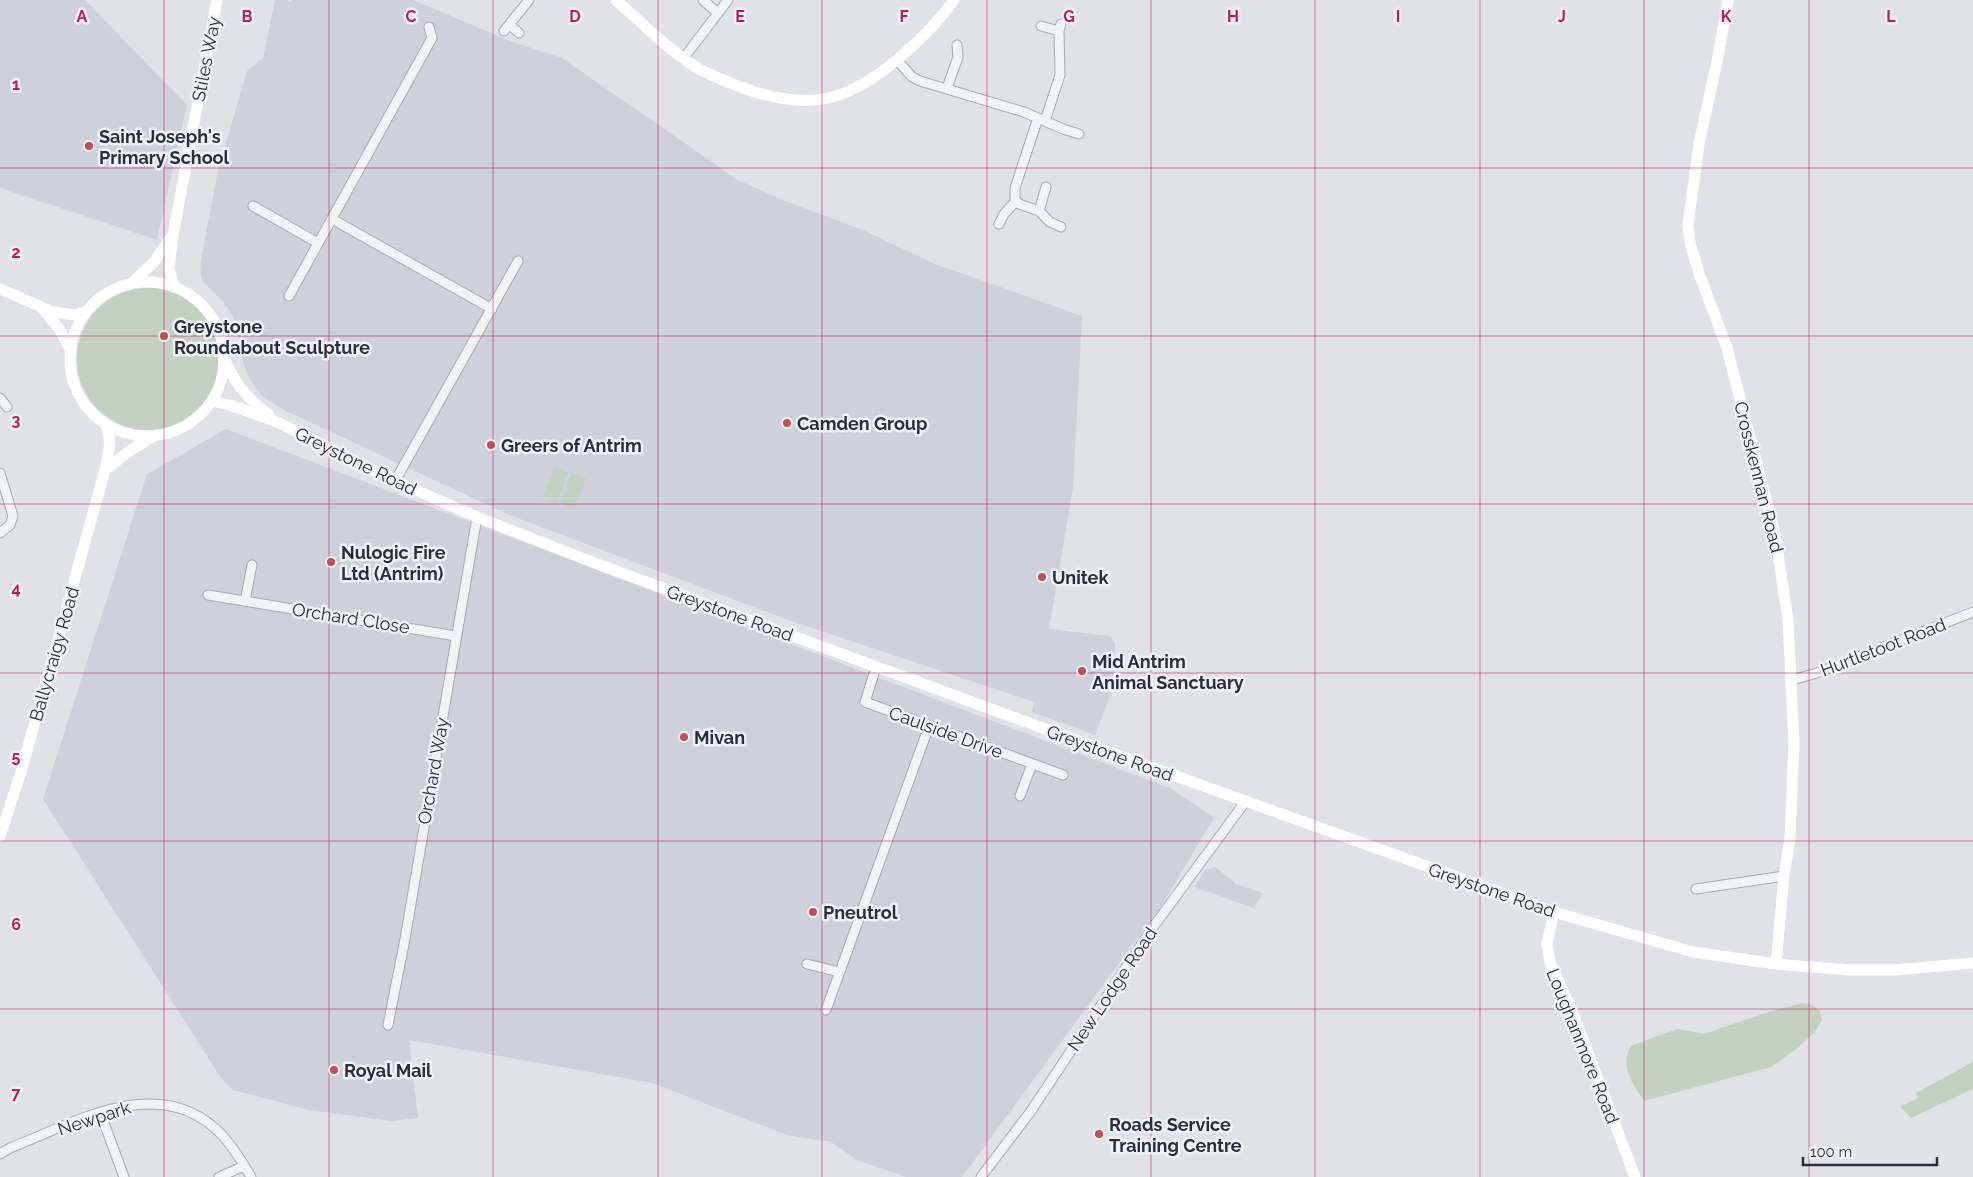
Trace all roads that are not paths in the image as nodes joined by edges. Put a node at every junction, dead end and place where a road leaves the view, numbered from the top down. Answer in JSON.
{"nodes":[{"id":1,"x":217,"y":0,"type":"edge"},
{"id":2,"x":529,"y":0,"type":"edge"},
{"id":3,"x":616,"y":0,"type":"edge"},
{"id":4,"x":703,"y":0,"type":"edge"},
{"id":5,"x":728,"y":0,"type":"edge"},
{"id":6,"x":954,"y":0,"type":"edge"},
{"id":7,"x":1728,"y":0,"type":"edge"},
{"id":8,"x":718,"y":13,"type":"junction"},
{"id":9,"x":1041,"y":26,"type":"dead end"},
{"id":10,"x":429,"y":27,"type":"dead end"},
{"id":11,"x":519,"y":33,"type":"dead end"},
{"id":12,"x":957,"y":45,"type":"dead end"},
{"id":13,"x":683,"y":58,"type":"junction"},
{"id":14,"x":897,"y":60,"type":"junction"},
{"id":15,"x":947,"y":88,"type":"junction"},
{"id":16,"x":1042,"y":120,"type":"junction"},
{"id":17,"x":1079,"y":134,"type":"dead end"},
{"id":18,"x":1046,"y":187,"type":"dead end"},
{"id":19,"x":1016,"y":201,"type":"junction"},
{"id":20,"x":253,"y":206,"type":"dead end"},
{"id":21,"x":1039,"y":211,"type":"junction"},
{"id":22,"x":332,"y":219,"type":"junction"},
{"id":23,"x":999,"y":224,"type":"dead end"},
{"id":24,"x":1061,"y":227,"type":"dead end"},
{"id":25,"x":173,"y":235,"type":"junction"},
{"id":26,"x":318,"y":243,"type":"junction"},
{"id":27,"x":518,"y":261,"type":"dead end"},
{"id":28,"x":131,"y":284,"type":"junction"},
{"id":29,"x":174,"y":287,"type":"junction"},
{"id":30,"x":0,"y":290,"type":"edge"},
{"id":31,"x":289,"y":296,"type":"dead end"},
{"id":32,"x":41,"y":307,"type":"junction"},
{"id":33,"x":492,"y":309,"type":"junction"},
{"id":34,"x":87,"y":311,"type":"junction"},
{"id":35,"x":71,"y":351,"type":"junction"},
{"id":36,"x":225,"y":358,"type":"junction"},
{"id":37,"x":0,"y":398,"type":"edge"},
{"id":38,"x":212,"y":401,"type":"junction"},
{"id":39,"x":7,"y":407,"type":"dead end"},
{"id":40,"x":277,"y":422,"type":"junction"},
{"id":41,"x":106,"y":424,"type":"junction"},
{"id":42,"x":153,"y":436,"type":"junction"},
{"id":43,"x":106,"y":470,"type":"junction"},
{"id":44,"x":0,"y":473,"type":"edge"},
{"id":45,"x":395,"y":481,"type":"junction"},
{"id":46,"x":477,"y":517,"type":"junction"},
{"id":47,"x":0,"y":533,"type":"edge"},
{"id":48,"x":252,"y":565,"type":"dead end"},
{"id":49,"x":208,"y":594,"type":"dead end"},
{"id":50,"x":245,"y":601,"type":"junction"},
{"id":51,"x":1973,"y":612,"type":"edge"},
{"id":52,"x":456,"y":636,"type":"junction"},
{"id":53,"x":876,"y":667,"type":"junction"},
{"id":54,"x":1792,"y":680,"type":"junction"},
{"id":55,"x":929,"y":726,"type":"junction"},
{"id":56,"x":1032,"y":764,"type":"junction"},
{"id":57,"x":1063,"y":775,"type":"dead end"},
{"id":58,"x":1020,"y":796,"type":"dead end"},
{"id":59,"x":1244,"y":802,"type":"junction"},
{"id":60,"x":0,"y":836,"type":"edge"},
{"id":61,"x":1784,"y":876,"type":"junction"},
{"id":62,"x":1696,"y":889,"type":"dead end"},
{"id":63,"x":1554,"y":912,"type":"junction"},
{"id":64,"x":1973,"y":963,"type":"edge"},
{"id":65,"x":807,"y":964,"type":"dead end"},
{"id":66,"x":1776,"y":964,"type":"junction"},
{"id":67,"x":839,"y":972,"type":"junction"},
{"id":68,"x":826,"y":1010,"type":"dead end"},
{"id":69,"x":388,"y":1025,"type":"dead end"},
{"id":70,"x":100,"y":1112,"type":"junction"},
{"id":71,"x":0,"y":1154,"type":"edge"},
{"id":72,"x":244,"y":1166,"type":"junction"},
{"id":73,"x":124,"y":1177,"type":"edge"},
{"id":74,"x":219,"y":1177,"type":"edge"},
{"id":75,"x":251,"y":1177,"type":"edge"},
{"id":76,"x":981,"y":1177,"type":"edge"},
{"id":77,"x":1635,"y":1177,"type":"edge"}],
"edges":[{"from":1,"to":25,"type":"main road","name":"Stiles Way"},
{"from":2,"to":11,"type":"street"},
{"from":3,"to":13,"type":"main road"},
{"from":4,"to":8,"type":"street"},
{"from":5,"to":8,"type":"street"},
{"from":6,"to":14,"type":"main road"},
{"from":7,"to":54,"type":"main road","name":"Crosskennan Road"},
{"from":8,"to":13,"type":"street"},
{"from":9,"to":16,"type":"street"},
{"from":10,"to":22,"type":"street"},
{"from":12,"to":15,"type":"street"},
{"from":13,"to":14,"type":"main road"},
{"from":14,"to":15,"type":"street"},
{"from":15,"to":16,"type":"street"},
{"from":16,"to":17,"type":"street"},
{"from":16,"to":19,"type":"street"},
{"from":18,"to":21,"type":"street"},
{"from":19,"to":21,"type":"street"},
{"from":19,"to":23,"type":"street"},
{"from":20,"to":26,"type":"street"},
{"from":21,"to":24,"type":"street"},
{"from":22,"to":26,"type":"street"},
{"from":22,"to":33,"type":"street"},
{"from":25,"to":28,"type":"main road","name":"Stiles Way"},
{"from":25,"to":29,"type":"main road","name":"Stiles Way"},
{"from":26,"to":31,"type":"street"},
{"from":27,"to":33,"type":"street"},
{"from":28,"to":29,"type":"main road"},
{"from":28,"to":34,"type":"main road"},
{"from":29,"to":36,"type":"main road"},
{"from":30,"to":32,"type":"main road"},
{"from":32,"to":34,"type":"main road"},
{"from":32,"to":35,"type":"main road"},
{"from":33,"to":45,"type":"street"},
{"from":34,"to":35,"type":"main road"},
{"from":35,"to":41,"type":"main road"},
{"from":36,"to":38,"type":"main road"},
{"from":36,"to":40,"type":"main road","name":"Greystone Road"},
{"from":37,"to":39,"type":"street"},
{"from":38,"to":40,"type":"main road","name":"Greystone Road"},
{"from":38,"to":42,"type":"main road"},
{"from":40,"to":45,"type":"main road","name":"Greystone Road"},
{"from":41,"to":42,"type":"main road"},
{"from":41,"to":43,"type":"main road","name":"Ballycraigy Road"},
{"from":42,"to":43,"type":"main road"},
{"from":43,"to":60,"type":"main road","name":"Ballycraigy Road"},
{"from":44,"to":47,"type":"street"},
{"from":45,"to":46,"type":"main road","name":"Greystone Road"},
{"from":46,"to":52,"type":"street","name":"Orchard Way"},
{"from":46,"to":53,"type":"main road","name":"Greystone Road"},
{"from":48,"to":50,"type":"street"},
{"from":49,"to":50,"type":"street","name":"Orchard Close"},
{"from":50,"to":52,"type":"street","name":"Orchard Close"},
{"from":51,"to":54,"type":"street","name":"Hurtletoot Road"},
{"from":52,"to":69,"type":"street","name":"Orchard Way"},
{"from":53,"to":55,"type":"street","name":"Caulside Drive"},
{"from":53,"to":59,"type":"main road","name":"Greystone Road"},
{"from":54,"to":61,"type":"main road","name":"Crosskennan Road"},
{"from":55,"to":56,"type":"street","name":"Caulside Drive"},
{"from":55,"to":67,"type":"street"},
{"from":56,"to":57,"type":"street","name":"Caulside Drive"},
{"from":56,"to":58,"type":"street"},
{"from":59,"to":63,"type":"main road","name":"Greystone Road"},
{"from":59,"to":76,"type":"street","name":"New Lodge Road"},
{"from":61,"to":62,"type":"street"},
{"from":61,"to":66,"type":"main road","name":"Crosskennan Road"},
{"from":63,"to":66,"type":"main road","name":"Greystone Road"},
{"from":63,"to":77,"type":"main road","name":"Loughanmore Road"},
{"from":64,"to":66,"type":"main road","name":"Greystone Road"},
{"from":65,"to":67,"type":"street"},
{"from":67,"to":68,"type":"street"},
{"from":70,"to":71,"type":"street","name":"Newpark"},
{"from":70,"to":72,"type":"street","name":"Newpark"},
{"from":70,"to":73,"type":"street"},
{"from":72,"to":74,"type":"street"},
{"from":72,"to":75,"type":"street","name":"Newpark"}]}
